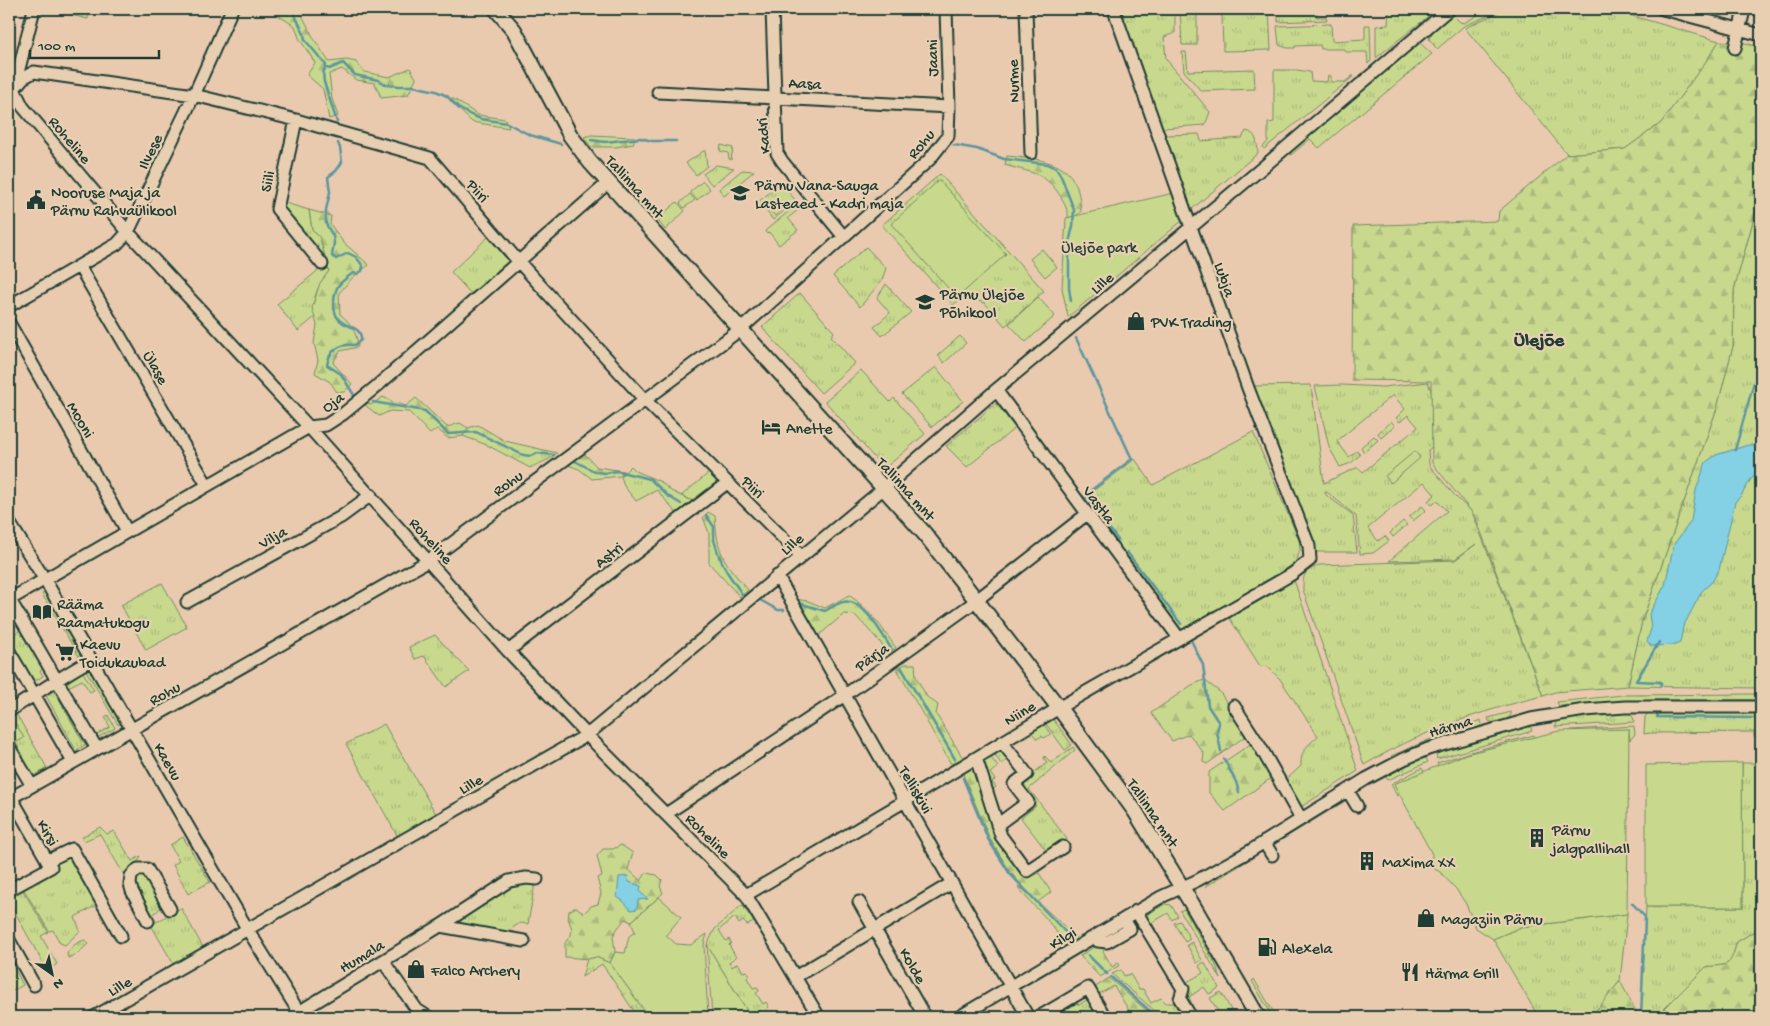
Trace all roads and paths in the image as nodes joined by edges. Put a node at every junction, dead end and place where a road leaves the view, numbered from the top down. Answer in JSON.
{"nodes":[{"id":1,"x":34,"y":9,"type":"edge"},
{"id":2,"x":232,"y":9,"type":"edge"},
{"id":3,"x":496,"y":9,"type":"edge"},
{"id":4,"x":772,"y":9,"type":"edge"},
{"id":5,"x":946,"y":9,"type":"edge"},
{"id":6,"x":1026,"y":9,"type":"edge"},
{"id":7,"x":1114,"y":9,"type":"edge"},
{"id":8,"x":1449,"y":9,"type":"edge"},
{"id":9,"x":1663,"y":9,"type":"edge"},
{"id":10,"x":1744,"y":10,"type":"edge"},
{"id":11,"x":1739,"y":29,"type":"junction"},
{"id":12,"x":1761,"y":35,"type":"edge"},
{"id":13,"x":1735,"y":48,"type":"dead end"},
{"id":14,"x":12,"y":90,"type":"edge"},
{"id":15,"x":658,"y":92,"type":"dead end"},
{"id":16,"x":194,"y":95,"type":"junction"},
{"id":17,"x":775,"y":97,"type":"junction"},
{"id":18,"x":949,"y":107,"type":"junction"},
{"id":19,"x":296,"y":120,"type":"junction"},
{"id":20,"x":1030,"y":153,"type":"dead end"},
{"id":21,"x":608,"y":182,"type":"junction"},
{"id":22,"x":1191,"y":228,"type":"junction"},
{"id":23,"x":128,"y":232,"type":"junction"},
{"id":24,"x":844,"y":237,"type":"junction"},
{"id":25,"x":518,"y":261,"type":"junction"},
{"id":26,"x":322,"y":264,"type":"dead end"},
{"id":27,"x":79,"y":266,"type":"junction"},
{"id":28,"x":9,"y":306,"type":"edge"},
{"id":29,"x":9,"y":323,"type":"edge"},
{"id":30,"x":741,"y":329,"type":"junction"},
{"id":31,"x":996,"y":390,"type":"junction"},
{"id":32,"x":645,"y":400,"type":"junction"},
{"id":33,"x":309,"y":427,"type":"junction"},
{"id":34,"x":727,"y":482,"type":"junction"},
{"id":35,"x":207,"y":485,"type":"junction"},
{"id":36,"x":884,"y":488,"type":"junction"},
{"id":37,"x":370,"y":496,"type":"junction"},
{"id":38,"x":1087,"y":514,"type":"junction"},
{"id":39,"x":9,"y":522,"type":"edge"},
{"id":40,"x":127,"y":531,"type":"junction"},
{"id":41,"x":801,"y":556,"type":"junction"},
{"id":42,"x":1310,"y":560,"type":"joint"},
{"id":43,"x":428,"y":561,"type":"junction"},
{"id":44,"x":777,"y":576,"type":"junction"},
{"id":45,"x":45,"y":580,"type":"junction"},
{"id":46,"x":9,"y":600,"type":"edge"},
{"id":47,"x":977,"y":601,"type":"junction"},
{"id":48,"x":186,"y":602,"type":"dead end"},
{"id":49,"x":1179,"y":638,"type":"junction"},
{"id":50,"x":9,"y":651,"type":"edge"},
{"id":51,"x":508,"y":651,"type":"junction"},
{"id":52,"x":91,"y":660,"type":"junction"},
{"id":53,"x":57,"y":680,"type":"junction"},
{"id":54,"x":845,"y":695,"type":"junction"},
{"id":55,"x":35,"y":696,"type":"junction"},
{"id":56,"x":1234,"y":706,"type":"dead end"},
{"id":57,"x":1761,"y":706,"type":"edge"},
{"id":58,"x":1059,"y":708,"type":"junction"},
{"id":59,"x":9,"y":712,"type":"edge"},
{"id":60,"x":132,"y":729,"type":"junction"},
{"id":61,"x":587,"y":735,"type":"junction"},
{"id":62,"x":1002,"y":742,"type":"junction"},
{"id":63,"x":9,"y":747,"type":"edge"},
{"id":64,"x":97,"y":749,"type":"junction"},
{"id":65,"x":976,"y":758,"type":"junction"},
{"id":66,"x":74,"y":762,"type":"junction"},
{"id":67,"x":32,"y":786,"type":"junction"},
{"id":68,"x":1348,"y":791,"type":"junction"},
{"id":69,"x":10,"y":798,"type":"edge"},
{"id":70,"x":905,"y":801,"type":"junction"},
{"id":71,"x":1357,"y":806,"type":"dead end"},
{"id":72,"x":666,"y":814,"type":"junction"},
{"id":73,"x":1301,"y":819,"type":"junction"},
{"id":74,"x":997,"y":825,"type":"junction"},
{"id":75,"x":1264,"y":842,"type":"junction"},
{"id":76,"x":1063,"y":847,"type":"dead end"},
{"id":77,"x":1272,"y":855,"type":"dead end"},
{"id":78,"x":47,"y":861,"type":"junction"},
{"id":79,"x":537,"y":879,"type":"dead end"},
{"id":80,"x":952,"y":883,"type":"junction"},
{"id":81,"x":1182,"y":888,"type":"junction"},
{"id":82,"x":9,"y":890,"type":"edge"},
{"id":83,"x":746,"y":895,"type":"junction"},
{"id":84,"x":859,"y":902,"type":"dead end"},
{"id":85,"x":170,"y":909,"type":"dead end"},
{"id":86,"x":1136,"y":911,"type":"junction"},
{"id":87,"x":148,"y":921,"type":"dead end"},
{"id":88,"x":1128,"y":924,"type":"dead end"},
{"id":89,"x":440,"y":926,"type":"junction"},
{"id":90,"x":248,"y":930,"type":"junction"},
{"id":91,"x":875,"y":930,"type":"junction"},
{"id":92,"x":121,"y":936,"type":"dead end"},
{"id":93,"x":9,"y":940,"type":"edge"},
{"id":94,"x":524,"y":941,"type":"dead end"},
{"id":95,"x":1098,"y":941,"type":"dead end"},
{"id":96,"x":383,"y":961,"type":"junction"},
{"id":97,"x":795,"y":977,"type":"junction"},
{"id":98,"x":34,"y":985,"type":"dead end"},
{"id":99,"x":1011,"y":986,"type":"junction"},
{"id":100,"x":300,"y":1015,"type":"edge"},
{"id":101,"x":94,"y":1017,"type":"edge"},
{"id":102,"x":428,"y":1017,"type":"edge"},
{"id":103,"x":818,"y":1017,"type":"edge"},
{"id":104,"x":925,"y":1017,"type":"edge"},
{"id":105,"x":959,"y":1017,"type":"edge"},
{"id":106,"x":1028,"y":1017,"type":"edge"},
{"id":107,"x":1039,"y":1017,"type":"edge"},
{"id":108,"x":1105,"y":1017,"type":"edge"},
{"id":109,"x":1191,"y":1017,"type":"edge"},
{"id":110,"x":1258,"y":1017,"type":"edge"}],
"edges":[{"from":1,"to":14,"type":"street"},
{"from":2,"to":16,"type":"street","name":"Ilvese"},
{"from":3,"to":21,"type":"main road","name":"Tallinna mnt"},
{"from":4,"to":17,"type":"street","name":"Kadri"},
{"from":5,"to":18,"type":"street","name":"Jaani"},
{"from":6,"to":20,"type":"street","name":"Nurme"},
{"from":7,"to":22,"type":"street","name":"Lubja"},
{"from":8,"to":22,"type":"street","name":"Lille"},
{"from":9,"to":11,"type":"street"},
{"from":10,"to":11,"type":"street"},
{"from":11,"to":12,"type":"street"},
{"from":11,"to":13,"type":"street"},
{"from":14,"to":16,"type":"street","name":"Piiri"},
{"from":14,"to":23,"type":"street","name":"Roheline"},
{"from":15,"to":17,"type":"street","name":"Aasa"},
{"from":16,"to":19,"type":"street","name":"Piiri"},
{"from":16,"to":23,"type":"street","name":"Ilvese"},
{"from":17,"to":18,"type":"street","name":"Aasa"},
{"from":17,"to":24,"type":"street","name":"Kadri"},
{"from":18,"to":24,"type":"street","name":"Rohu"},
{"from":19,"to":25,"type":"street","name":"Piiri"},
{"from":19,"to":26,"type":"street","name":"Siili"},
{"from":21,"to":25,"type":"street","name":"Oja"},
{"from":21,"to":30,"type":"main road","name":"Tallinna mnt"},
{"from":22,"to":31,"type":"street","name":"Lille"},
{"from":22,"to":42,"type":"street","name":"Lubja"},
{"from":23,"to":27,"type":"street","name":"Ilvese"},
{"from":23,"to":33,"type":"street","name":"Roheline"},
{"from":24,"to":30,"type":"street","name":"Rohu"},
{"from":25,"to":32,"type":"street","name":"Piiri"},
{"from":25,"to":33,"type":"street","name":"Oja"},
{"from":27,"to":28,"type":"street","name":"Ilvese"},
{"from":27,"to":35,"type":"street","name":"Ülase"},
{"from":29,"to":40,"type":"street","name":"Mooni"},
{"from":30,"to":32,"type":"street","name":"Rohu"},
{"from":30,"to":36,"type":"main road","name":"Tallinna mnt"},
{"from":31,"to":36,"type":"street","name":"Lille"},
{"from":31,"to":38,"type":"street","name":"Vastla"},
{"from":32,"to":34,"type":"street","name":"Piiri"},
{"from":32,"to":43,"type":"street","name":"Rohu"},
{"from":33,"to":35,"type":"street","name":"Oja"},
{"from":33,"to":37,"type":"street","name":"Roheline"},
{"from":34,"to":41,"type":"street","name":"Piiri"},
{"from":34,"to":51,"type":"street","name":"Astri"},
{"from":35,"to":40,"type":"street","name":"Oja"},
{"from":36,"to":41,"type":"street","name":"Lille"},
{"from":36,"to":47,"type":"main road","name":"Tallinna mnt"},
{"from":37,"to":43,"type":"street","name":"Roheline"},
{"from":37,"to":48,"type":"street","name":"Vilja"},
{"from":38,"to":47,"type":"street","name":"Pärja"},
{"from":38,"to":49,"type":"street","name":"Vastla"},
{"from":39,"to":45,"type":"street","name":"Kaevu"},
{"from":40,"to":45,"type":"street","name":"Oja"},
{"from":41,"to":44,"type":"street","name":"Lille"},
{"from":42,"to":49,"type":"street","name":"Niine"},
{"from":43,"to":51,"type":"street","name":"Roheline"},
{"from":43,"to":60,"type":"street","name":"Rohu"},
{"from":44,"to":54,"type":"street","name":"Telliskivi"},
{"from":44,"to":61,"type":"street","name":"Lille"},
{"from":45,"to":46,"type":"street","name":"Oja"},
{"from":45,"to":52,"type":"street","name":"Kaevu"},
{"from":46,"to":53,"type":"street"},
{"from":47,"to":54,"type":"street","name":"Pärja"},
{"from":47,"to":58,"type":"main road","name":"Tallinna mnt"},
{"from":49,"to":58,"type":"street","name":"Niine"},
{"from":50,"to":55,"type":"street"},
{"from":51,"to":61,"type":"street","name":"Roheline"},
{"from":52,"to":53,"type":"street"},
{"from":52,"to":60,"type":"street","name":"Kaevu"},
{"from":53,"to":55,"type":"street"},
{"from":53,"to":64,"type":"street"},
{"from":54,"to":70,"type":"street","name":"Telliskivi"},
{"from":54,"to":72,"type":"street","name":"Pärja"},
{"from":55,"to":59,"type":"street"},
{"from":55,"to":66,"type":"street"},
{"from":56,"to":73,"type":"street"},
{"from":57,"to":68,"type":"street","name":"Härma"},
{"from":58,"to":62,"type":"street","name":"Niine"},
{"from":58,"to":81,"type":"main road","name":"Tallinna mnt"},
{"from":60,"to":64,"type":"street","name":"Rohu"},
{"from":60,"to":90,"type":"street","name":"Kaevu"},
{"from":61,"to":72,"type":"street","name":"Roheline"},
{"from":61,"to":90,"type":"street","name":"Lille"},
{"from":62,"to":65,"type":"street","name":"Niine"},
{"from":62,"to":74,"type":"street"},
{"from":63,"to":67,"type":"street"},
{"from":64,"to":66,"type":"street","name":"Rohu"},
{"from":65,"to":70,"type":"street","name":"Niine"},
{"from":65,"to":74,"type":"street"},
{"from":66,"to":67,"type":"street","name":"Rohu"},
{"from":67,"to":69,"type":"street","name":"Rohu"},
{"from":68,"to":71,"type":"street"},
{"from":68,"to":73,"type":"street","name":"Härma"},
{"from":69,"to":78,"type":"street","name":"Kirsi"},
{"from":70,"to":80,"type":"street","name":"Telliskivi"},
{"from":70,"to":83,"type":"street","name":"Niine"},
{"from":72,"to":83,"type":"street","name":"Roheline"},
{"from":73,"to":75,"type":"street","name":"Härma"},
{"from":74,"to":76,"type":"street"},
{"from":75,"to":77,"type":"street"},
{"from":75,"to":81,"type":"street","name":"Härma"},
{"from":78,"to":82,"type":"street","name":"Kirsi"},
{"from":78,"to":92,"type":"street"},
{"from":79,"to":89,"type":"street","name":"Humala"},
{"from":80,"to":91,"type":"street"},
{"from":80,"to":99,"type":"street","name":"Telliskivi"},
{"from":81,"to":86,"type":"street","name":"Kilgi"},
{"from":81,"to":110,"type":"main road","name":"Tallinna mnt"},
{"from":83,"to":97,"type":"street","name":"Roheline"},
{"from":84,"to":91,"type":"street","name":"Kolde"},
{"from":85,"to":87,"type":"street"},
{"from":86,"to":99,"type":"street","name":"Kilgi"},
{"from":86,"to":109,"type":"street"},
{"from":88,"to":95,"type":"street"},
{"from":89,"to":94,"type":"street"},
{"from":89,"to":96,"type":"street","name":"Humala"},
{"from":90,"to":100,"type":"street","name":"Kaevu"},
{"from":90,"to":101,"type":"street","name":"Lille"},
{"from":91,"to":97,"type":"street"},
{"from":91,"to":104,"type":"street","name":"Kolde"},
{"from":93,"to":98,"type":"street"},
{"from":96,"to":100,"type":"street","name":"Humala"},
{"from":96,"to":102,"type":"street"},
{"from":97,"to":103,"type":"street","name":"Roheline"},
{"from":99,"to":105,"type":"street","name":"Kilgi"},
{"from":99,"to":106,"type":"street","name":"Telliskivi"},
{"from":107,"to":108,"type":"street"}]}
